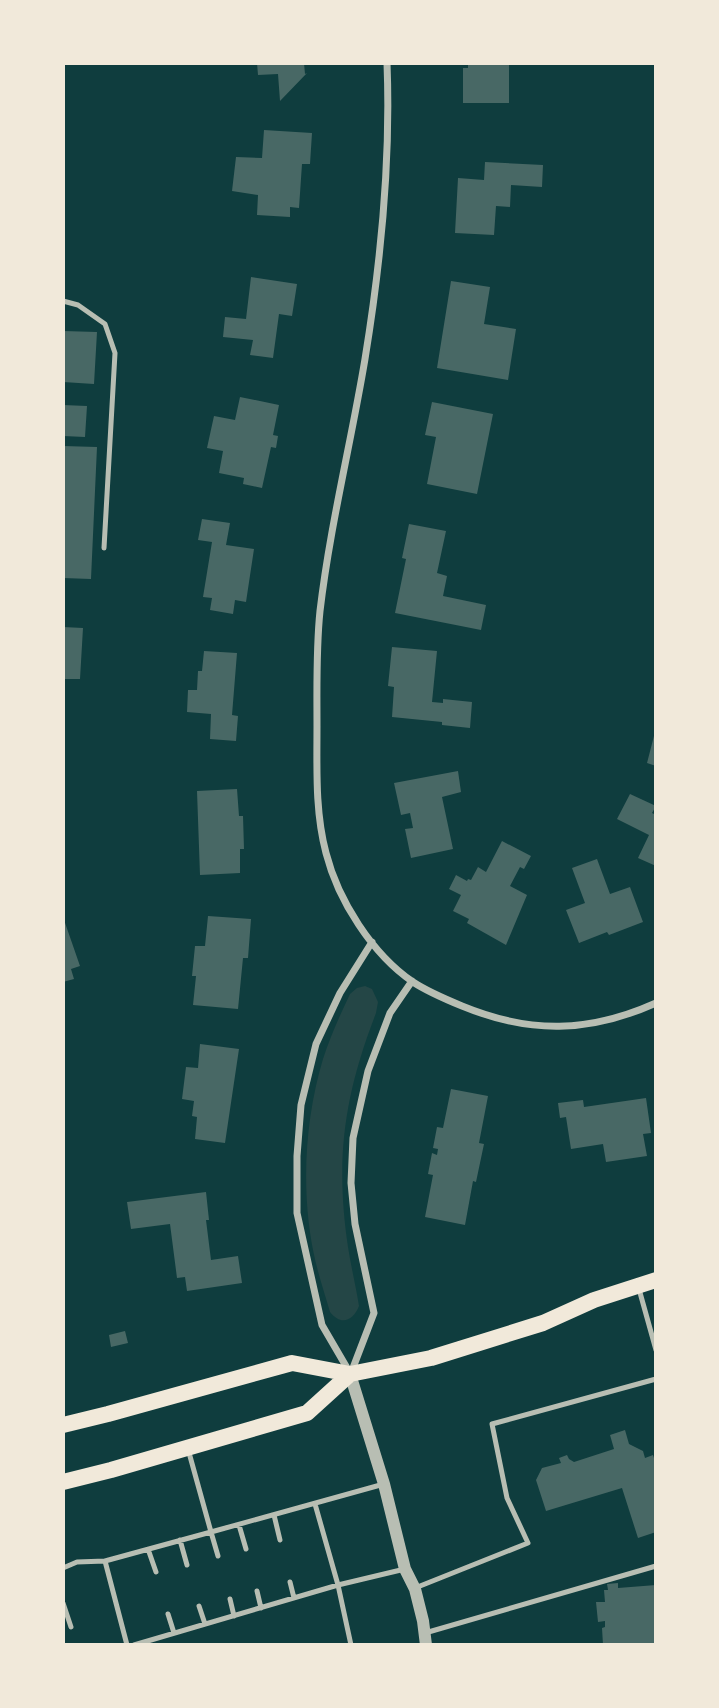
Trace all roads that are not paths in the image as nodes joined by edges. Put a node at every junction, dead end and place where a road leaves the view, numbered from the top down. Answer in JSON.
{"nodes":[{"id":1,"x":387,"y":63,"type":"edge"},
{"id":2,"x":63,"y":301,"type":"edge"},
{"id":3,"x":104,"y":548,"type":"dead end"},
{"id":4,"x":372,"y":942,"type":"junction"},
{"id":5,"x":412,"y":981,"type":"junction"},
{"id":6,"x":656,"y":1003,"type":"edge"},
{"id":7,"x":656,"y":1280,"type":"edge"},
{"id":8,"x":638,"y":1286,"type":"junction"},
{"id":9,"x":656,"y":1350,"type":"edge"},
{"id":10,"x":350,"y":1374,"type":"junction"},
{"id":11,"x":656,"y":1380,"type":"edge"},
{"id":12,"x":63,"y":1425,"type":"edge"},
{"id":13,"x":188,"y":1448,"type":"junction"},
{"id":14,"x":63,"y":1482,"type":"edge"},
{"id":15,"x":384,"y":1485,"type":"junction"},
{"id":16,"x":315,"y":1504,"type":"junction"},
{"id":17,"x":274,"y":1515,"type":"junction"},
{"id":18,"x":239,"y":1525,"type":"junction"},
{"id":19,"x":211,"y":1532,"type":"junction"},
{"id":20,"x":180,"y":1540,"type":"junction"},
{"id":21,"x":281,"y":1540,"type":"dead end"},
{"id":22,"x":148,"y":1549,"type":"junction"},
{"id":23,"x":246,"y":1549,"type":"dead end"},
{"id":24,"x":218,"y":1556,"type":"dead end"},
{"id":25,"x":105,"y":1561,"type":"junction"},
{"id":26,"x":187,"y":1565,"type":"dead end"},
{"id":27,"x":656,"y":1566,"type":"edge"},
{"id":28,"x":63,"y":1568,"type":"edge"},
{"id":29,"x":405,"y":1569,"type":"junction"},
{"id":30,"x":156,"y":1573,"type":"dead end"},
{"id":31,"x":290,"y":1582,"type":"dead end"},
{"id":32,"x":338,"y":1585,"type":"junction"},
{"id":33,"x":415,"y":1589,"type":"junction"},
{"id":34,"x":257,"y":1591,"type":"dead end"},
{"id":35,"x":230,"y":1598,"type":"dead end"},
{"id":36,"x":294,"y":1598,"type":"junction"},
{"id":37,"x":63,"y":1603,"type":"edge"},
{"id":38,"x":200,"y":1606,"type":"dead end"},
{"id":39,"x":261,"y":1608,"type":"junction"},
{"id":40,"x":168,"y":1614,"type":"dead end"},
{"id":41,"x":234,"y":1616,"type":"junction"},
{"id":42,"x":205,"y":1624,"type":"junction"},
{"id":43,"x":71,"y":1626,"type":"dead end"},
{"id":44,"x":174,"y":1633,"type":"junction"},
{"id":45,"x":426,"y":1642,"type":"edge"},
{"id":46,"x":127,"y":1645,"type":"edge"},
{"id":47,"x":134,"y":1645,"type":"edge"},
{"id":48,"x":351,"y":1645,"type":"edge"}],
"edges":[{"from":1,"to":4,"type":"street"},
{"from":2,"to":3,"type":"lane"},
{"from":4,"to":5,"type":"street"},
{"from":4,"to":10,"type":"street"},
{"from":5,"to":6,"type":"street"},
{"from":5,"to":10,"type":"street"},
{"from":7,"to":8,"type":"main road"},
{"from":8,"to":9,"type":"lane"},
{"from":8,"to":10,"type":"main road"},
{"from":10,"to":12,"type":"main road"},
{"from":10,"to":13,"type":"main road"},
{"from":10,"to":15,"type":"street"},
{"from":11,"to":33,"type":"lane"},
{"from":13,"to":14,"type":"main road"},
{"from":13,"to":19,"type":"lane"},
{"from":15,"to":16,"type":"lane"},
{"from":15,"to":29,"type":"street"},
{"from":16,"to":17,"type":"lane"},
{"from":16,"to":32,"type":"lane"},
{"from":17,"to":18,"type":"lane"},
{"from":17,"to":21,"type":"lane"},
{"from":18,"to":19,"type":"lane"},
{"from":18,"to":23,"type":"lane"},
{"from":19,"to":20,"type":"lane"},
{"from":19,"to":24,"type":"lane"},
{"from":20,"to":22,"type":"lane"},
{"from":20,"to":26,"type":"lane"},
{"from":22,"to":25,"type":"lane"},
{"from":22,"to":30,"type":"lane"},
{"from":25,"to":28,"type":"lane"},
{"from":25,"to":46,"type":"lane"},
{"from":27,"to":45,"type":"lane"},
{"from":29,"to":32,"type":"lane"},
{"from":29,"to":33,"type":"street"},
{"from":31,"to":36,"type":"lane"},
{"from":32,"to":36,"type":"lane"},
{"from":32,"to":48,"type":"lane"},
{"from":33,"to":45,"type":"street"},
{"from":34,"to":39,"type":"lane"},
{"from":35,"to":41,"type":"lane"},
{"from":36,"to":39,"type":"lane"},
{"from":37,"to":43,"type":"lane"},
{"from":38,"to":42,"type":"lane"},
{"from":39,"to":41,"type":"lane"},
{"from":40,"to":44,"type":"lane"},
{"from":41,"to":42,"type":"lane"},
{"from":42,"to":44,"type":"lane"},
{"from":44,"to":47,"type":"lane"}]}
